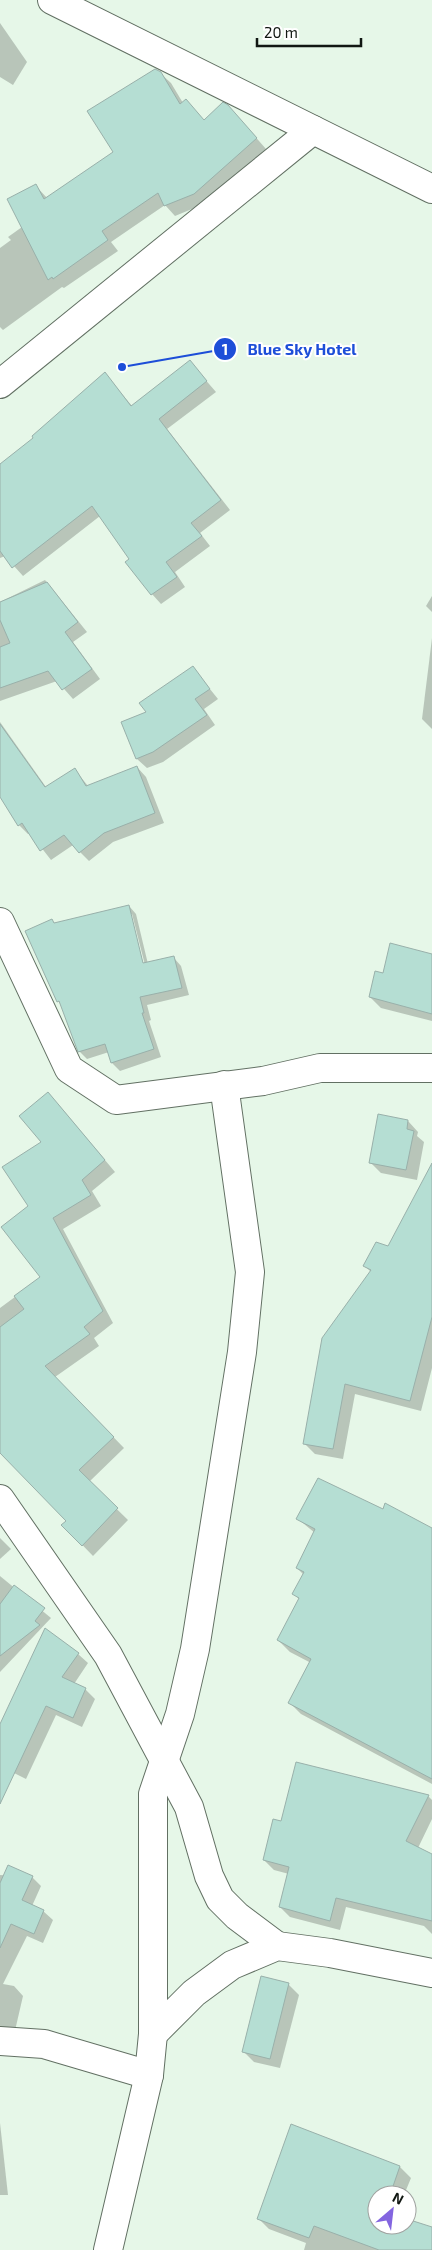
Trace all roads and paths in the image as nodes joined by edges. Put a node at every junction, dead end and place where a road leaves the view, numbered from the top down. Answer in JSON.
{"nodes":[{"id":1,"x":52,"y":0,"type":"edge"},
{"id":2,"x":313,"y":130,"type":"junction"},
{"id":3,"x":432,"y":189,"type":"edge"},
{"id":4,"x":0,"y":384,"type":"edge"},
{"id":5,"x":0,"y":922,"type":"edge"},
{"id":6,"x":432,"y":1068,"type":"edge"},
{"id":7,"x":224,"y":1085,"type":"junction"},
{"id":8,"x":0,"y":1499,"type":"edge"},
{"id":9,"x":165,"y":1761,"type":"junction"},
{"id":10,"x":277,"y":1946,"type":"junction"},
{"id":11,"x":432,"y":1973,"type":"edge"},
{"id":12,"x":153,"y":2034,"type":"junction"},
{"id":13,"x":0,"y":2041,"type":"edge"},
{"id":14,"x":149,"y":2075,"type":"junction"},
{"id":15,"x":108,"y":2250,"type":"edge"}],
"edges":[{"from":1,"to":2,"type":"street"},
{"from":2,"to":3,"type":"street"},
{"from":2,"to":4,"type":"street"},
{"from":5,"to":7,"type":"street"},
{"from":6,"to":7,"type":"street"},
{"from":7,"to":9,"type":"street"},
{"from":8,"to":9,"type":"street"},
{"from":9,"to":10,"type":"street"},
{"from":9,"to":12,"type":"street"},
{"from":10,"to":11,"type":"street"},
{"from":10,"to":12,"type":"street"},
{"from":12,"to":14,"type":"street"},
{"from":13,"to":14,"type":"street"},
{"from":14,"to":15,"type":"street"}]}
